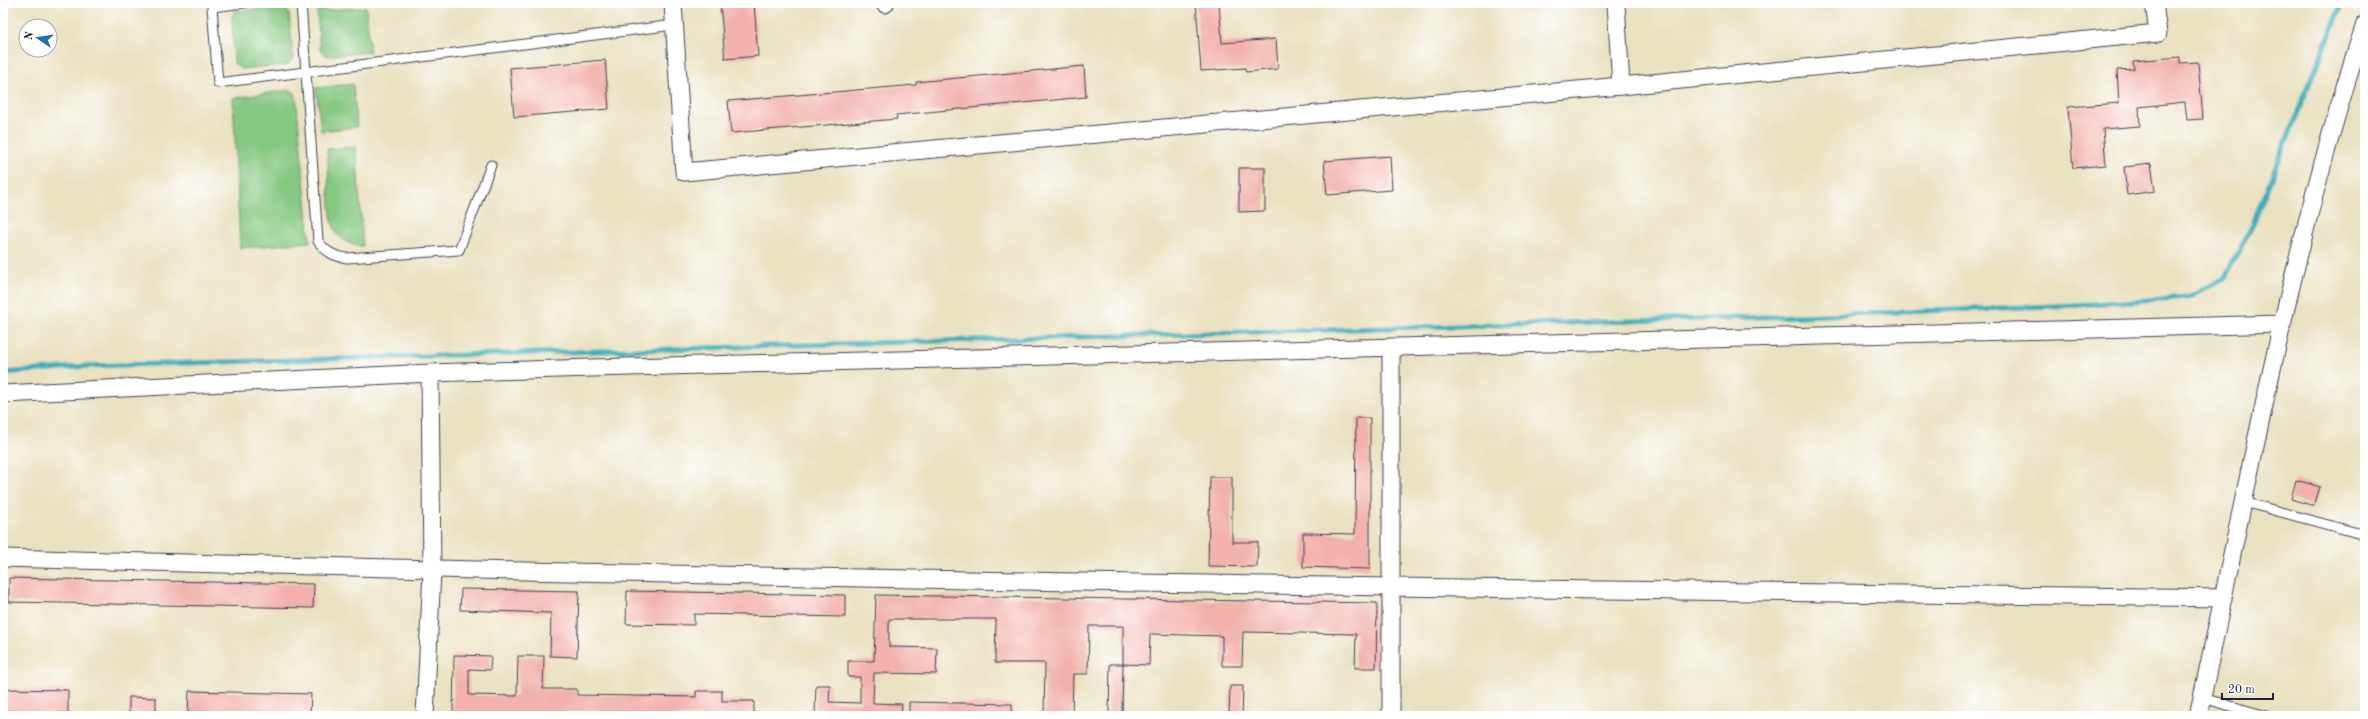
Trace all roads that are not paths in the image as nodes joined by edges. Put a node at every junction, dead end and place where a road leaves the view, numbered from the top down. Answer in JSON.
{"nodes":[{"id":1,"x":244,"y":3,"type":"edge"},
{"id":2,"x":301,"y":3,"type":"edge"},
{"id":3,"x":673,"y":3,"type":"edge"},
{"id":4,"x":1616,"y":3,"type":"edge"},
{"id":5,"x":2154,"y":3,"type":"edge"},
{"id":6,"x":2365,"y":24,"type":"edge"},
{"id":7,"x":674,"y":25,"type":"junction"},
{"id":8,"x":306,"y":72,"type":"junction"},
{"id":9,"x":1621,"y":86,"type":"junction"},
{"id":10,"x":491,"y":165,"type":"dead end"},
{"id":11,"x":2283,"y":324,"type":"junction"},
{"id":12,"x":1391,"y":347,"type":"junction"},
{"id":13,"x":430,"y":373,"type":"junction"},
{"id":14,"x":3,"y":394,"type":"edge"},
{"id":15,"x":2244,"y":502,"type":"junction"},
{"id":16,"x":2365,"y":536,"type":"edge"},
{"id":17,"x":3,"y":558,"type":"edge"},
{"id":18,"x":432,"y":571,"type":"junction"},
{"id":19,"x":1391,"y":588,"type":"junction"},
{"id":20,"x":2223,"y":598,"type":"junction"},
{"id":21,"x":2202,"y":698,"type":"junction"},
{"id":22,"x":424,"y":716,"type":"edge"},
{"id":23,"x":1391,"y":716,"type":"edge"},
{"id":24,"x":2198,"y":716,"type":"edge"},
{"id":25,"x":2267,"y":716,"type":"edge"}],
"edges":[{"from":1,"to":8,"type":"lane"},
{"from":2,"to":8,"type":"lane"},
{"from":3,"to":7,"type":"street"},
{"from":4,"to":9,"type":"street"},
{"from":5,"to":9,"type":"street"},
{"from":6,"to":11,"type":"street"},
{"from":7,"to":8,"type":"lane"},
{"from":7,"to":9,"type":"street"},
{"from":8,"to":10,"type":"lane"},
{"from":11,"to":12,"type":"street"},
{"from":11,"to":15,"type":"street"},
{"from":12,"to":13,"type":"street"},
{"from":12,"to":19,"type":"street"},
{"from":13,"to":14,"type":"street"},
{"from":13,"to":18,"type":"street"},
{"from":15,"to":16,"type":"lane"},
{"from":15,"to":20,"type":"street"},
{"from":17,"to":18,"type":"street"},
{"from":18,"to":19,"type":"street"},
{"from":18,"to":22,"type":"street"},
{"from":19,"to":20,"type":"street"},
{"from":19,"to":23,"type":"street"},
{"from":20,"to":21,"type":"street"},
{"from":21,"to":24,"type":"street"},
{"from":21,"to":25,"type":"lane"}]}
